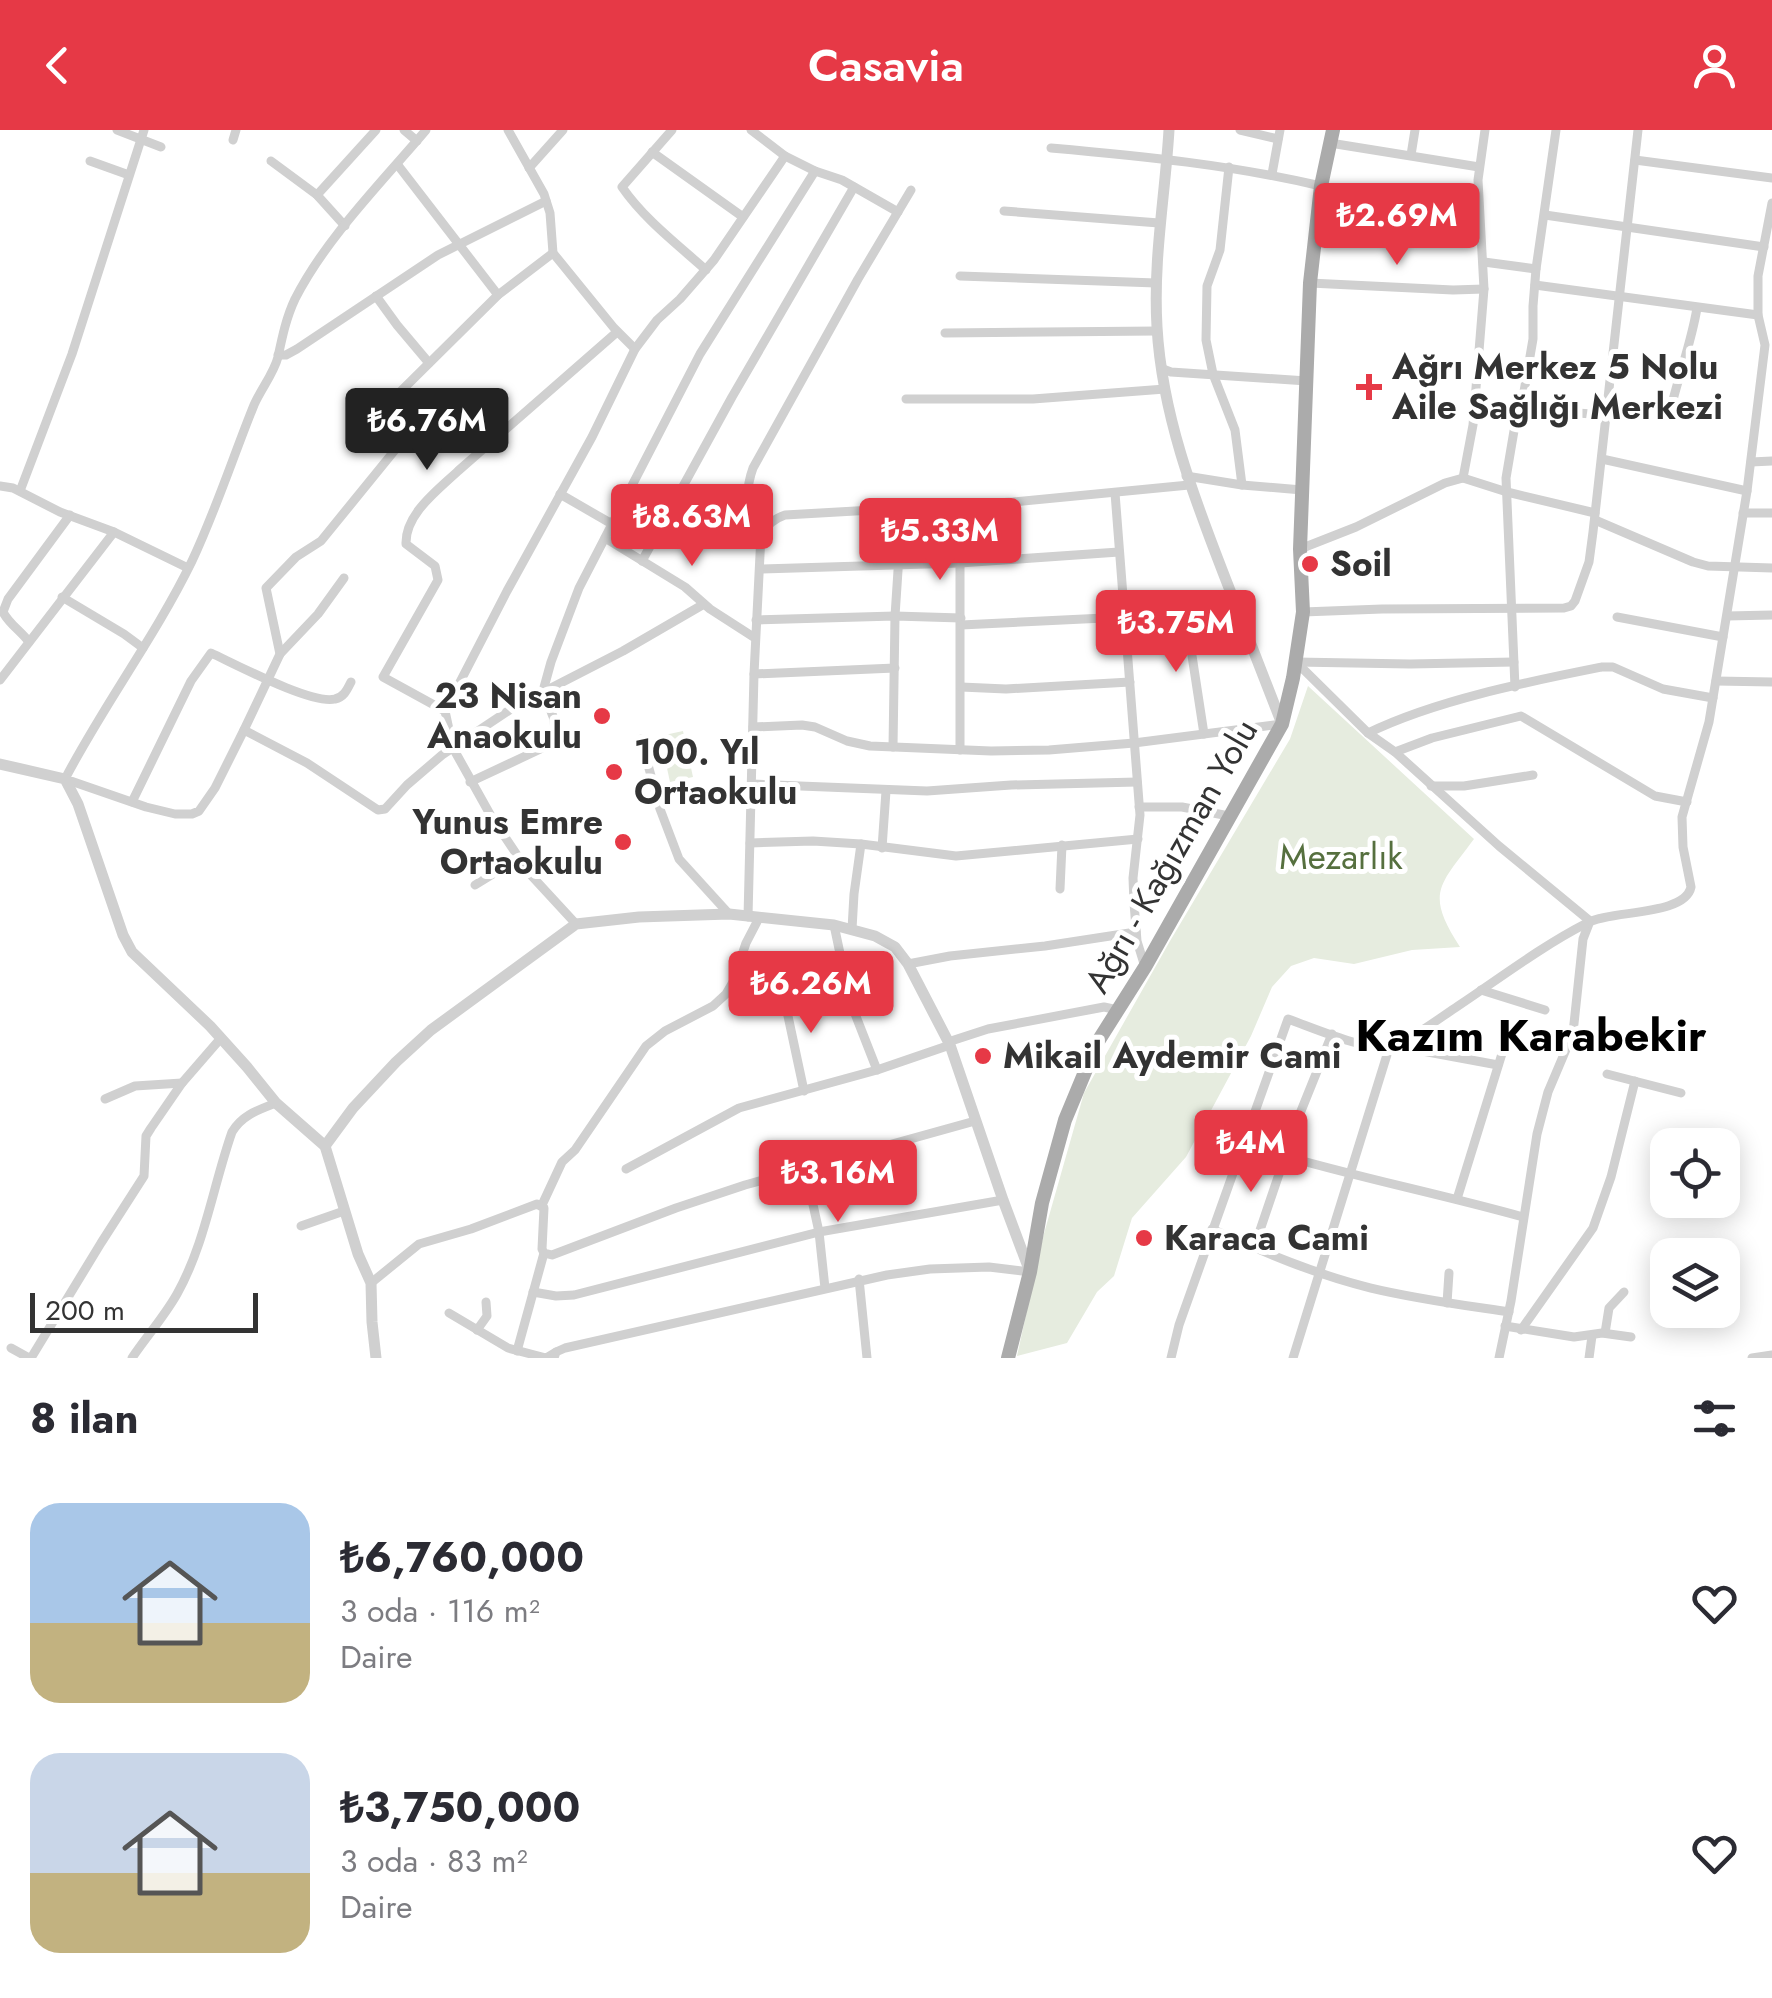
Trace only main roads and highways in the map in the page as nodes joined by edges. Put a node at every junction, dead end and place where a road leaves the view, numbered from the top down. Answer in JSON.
{"nodes":[{"id":1,"x":1331,"y":136,"type":"edge"},
{"id":2,"x":1008,"y":1358,"type":"edge"}],
"edges":[{"from":1,"to":2,"type":"main road","name":"Ağrı - Kağızman Yolu"}]}
